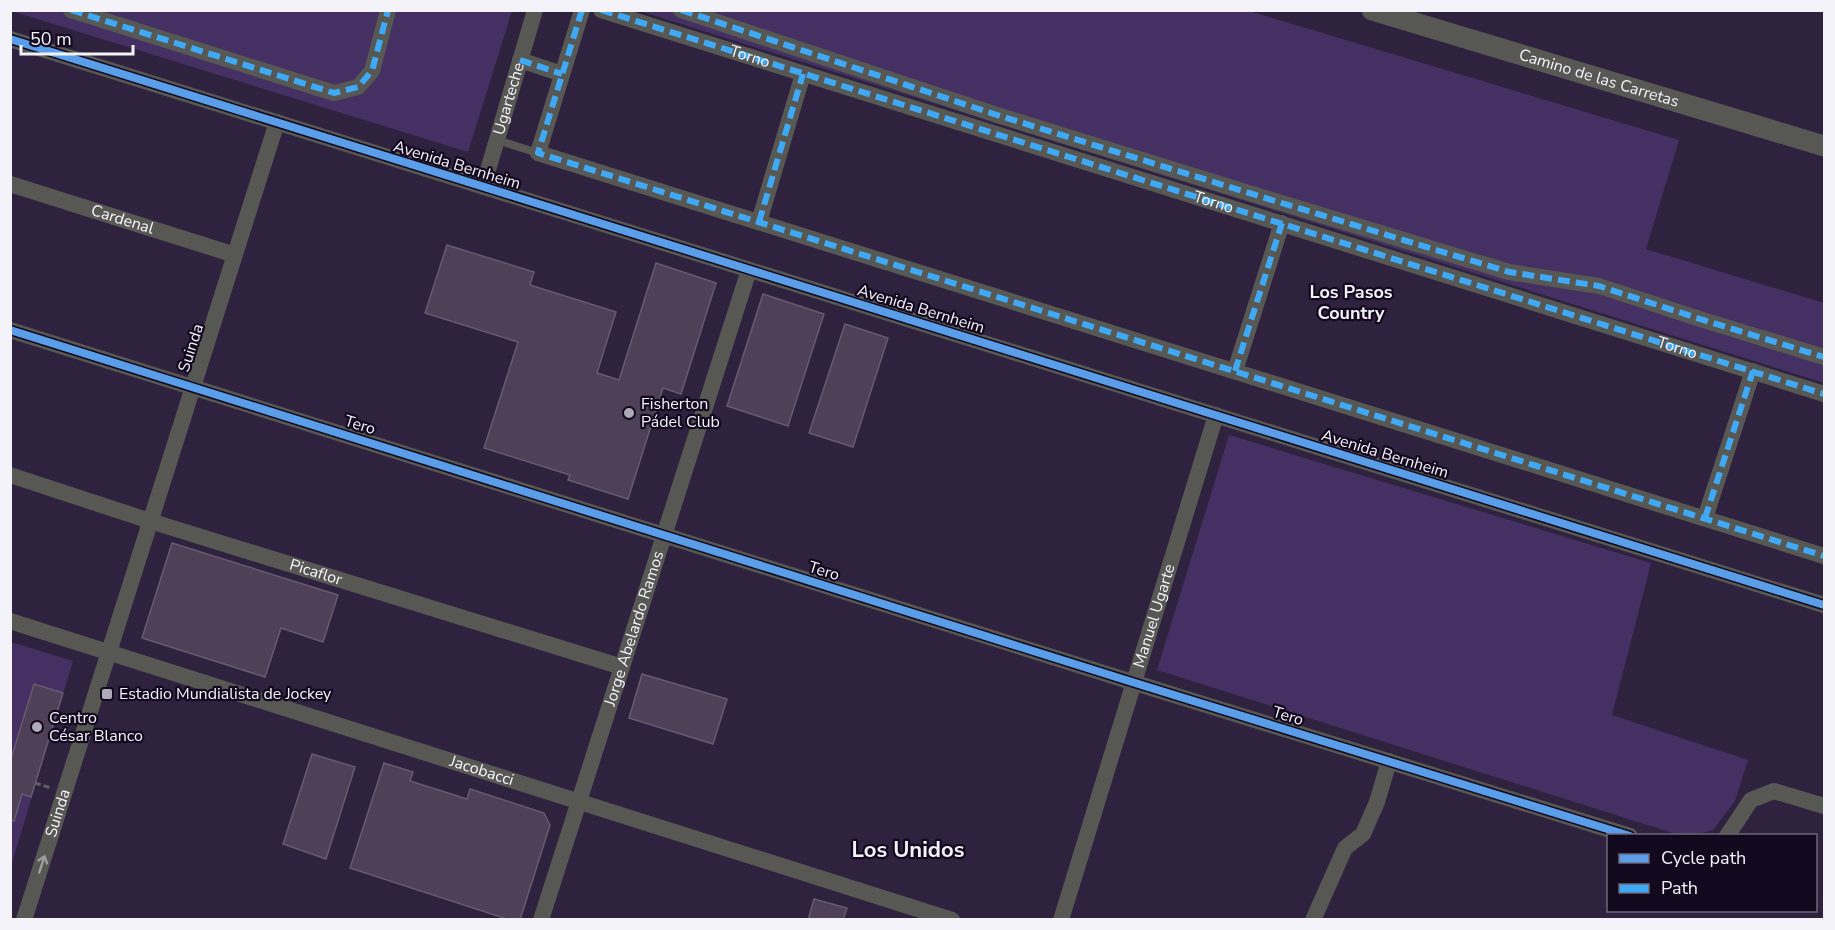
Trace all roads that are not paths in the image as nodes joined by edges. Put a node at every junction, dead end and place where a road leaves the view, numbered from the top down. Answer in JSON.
{"nodes":[{"id":1,"x":71,"y":10,"type":"edge"},
{"id":2,"x":388,"y":10,"type":"edge"},
{"id":3,"x":535,"y":10,"type":"edge"},
{"id":4,"x":582,"y":10,"type":"edge"},
{"id":5,"x":601,"y":10,"type":"edge"},
{"id":6,"x":681,"y":10,"type":"edge"},
{"id":7,"x":1372,"y":10,"type":"edge"},
{"id":8,"x":10,"y":39,"type":"edge"},
{"id":9,"x":520,"y":60,"type":"junction"},
{"id":10,"x":562,"y":74,"type":"junction"},
{"id":11,"x":803,"y":74,"type":"junction"},
{"id":12,"x":277,"y":122,"type":"junction"},
{"id":13,"x":497,"y":140,"type":"junction"},
{"id":14,"x":1824,"y":146,"type":"edge"},
{"id":15,"x":538,"y":153,"type":"junction"},
{"id":16,"x":10,"y":184,"type":"edge"},
{"id":17,"x":483,"y":187,"type":"junction"},
{"id":18,"x":759,"y":222,"type":"junction"},
{"id":19,"x":1282,"y":224,"type":"junction"},
{"id":20,"x":235,"y":255,"type":"junction"},
{"id":21,"x":749,"y":270,"type":"junction"},
{"id":22,"x":10,"y":330,"type":"edge"},
{"id":23,"x":1824,"y":357,"type":"edge"},
{"id":24,"x":1235,"y":371,"type":"junction"},
{"id":25,"x":1753,"y":371,"type":"junction"},
{"id":26,"x":193,"y":387,"type":"junction"},
{"id":27,"x":1824,"y":394,"type":"edge"},
{"id":28,"x":1216,"y":415,"type":"junction"},
{"id":29,"x":10,"y":475,"type":"edge"},
{"id":30,"x":1705,"y":518,"type":"junction"},
{"id":31,"x":150,"y":521,"type":"junction"},
{"id":32,"x":664,"y":535,"type":"junction"},
{"id":33,"x":1824,"y":556,"type":"edge"},
{"id":34,"x":1824,"y":605,"type":"edge"},
{"id":35,"x":10,"y":621,"type":"edge"},
{"id":36,"x":109,"y":651,"type":"junction"},
{"id":37,"x":622,"y":667,"type":"junction"},
{"id":38,"x":1132,"y":682,"type":"junction"},
{"id":39,"x":1389,"y":761,"type":"junction"},
{"id":40,"x":579,"y":801,"type":"junction"},
{"id":41,"x":1824,"y":806,"type":"edge"},
{"id":42,"x":1624,"y":834,"type":"edge"},
{"id":43,"x":1728,"y":834,"type":"edge"},
{"id":44,"x":29,"y":918,"type":"edge"},
{"id":45,"x":541,"y":920,"type":"edge"},
{"id":46,"x":952,"y":920,"type":"edge"},
{"id":47,"x":1061,"y":920,"type":"edge"},
{"id":48,"x":1313,"y":920,"type":"edge"}],
"edges":[{"from":1,"to":2,"type":"street"},
{"from":3,"to":9,"type":"street","name":"Ugarteche"},
{"from":4,"to":10,"type":"street"},
{"from":5,"to":11,"type":"street","name":"Torno"},
{"from":6,"to":23,"type":"street"},
{"from":7,"to":14,"type":"street","name":"Camino de las Carretas"},
{"from":8,"to":12,"type":"street","name":"Avenida Bernheim"},
{"from":9,"to":10,"type":"street"},
{"from":9,"to":13,"type":"street","name":"Ugarteche"},
{"from":10,"to":15,"type":"street"},
{"from":11,"to":18,"type":"street"},
{"from":11,"to":19,"type":"street","name":"Torno"},
{"from":12,"to":17,"type":"street","name":"Avenida Bernheim"},
{"from":12,"to":20,"type":"street","name":"Suinda"},
{"from":13,"to":15,"type":"lane"},
{"from":13,"to":17,"type":"street","name":"Ugarteche"},
{"from":15,"to":18,"type":"street"},
{"from":16,"to":20,"type":"street","name":"Cardenal"},
{"from":17,"to":21,"type":"street","name":"Avenida Bernheim"},
{"from":18,"to":24,"type":"street"},
{"from":19,"to":24,"type":"street"},
{"from":19,"to":25,"type":"street","name":"Torno"},
{"from":20,"to":26,"type":"street","name":"Suinda"},
{"from":21,"to":28,"type":"street","name":"Avenida Bernheim"},
{"from":21,"to":32,"type":"street","name":"Jorge Abelardo Ramos"},
{"from":22,"to":26,"type":"street","name":"Tero"},
{"from":24,"to":30,"type":"street"},
{"from":25,"to":27,"type":"street","name":"Torno"},
{"from":25,"to":30,"type":"street"},
{"from":26,"to":31,"type":"street","name":"Suinda"},
{"from":26,"to":32,"type":"street","name":"Tero"},
{"from":28,"to":34,"type":"street","name":"Avenida Bernheim"},
{"from":28,"to":38,"type":"street","name":"Manuel Ugarte"},
{"from":29,"to":31,"type":"street","name":"Picaflor"},
{"from":30,"to":33,"type":"street"},
{"from":31,"to":36,"type":"street","name":"Suinda"},
{"from":31,"to":37,"type":"street","name":"Picaflor"},
{"from":32,"to":37,"type":"street","name":"Jorge Abelardo Ramos"},
{"from":32,"to":38,"type":"street","name":"Tero"},
{"from":35,"to":36,"type":"street","name":"Jacobacci"},
{"from":36,"to":40,"type":"street","name":"Jacobacci"},
{"from":44,"to":36,"type":"street","name":"Suinda","one_way":true},
{"from":37,"to":40,"type":"street","name":"Jorge Abelardo Ramos"},
{"from":38,"to":39,"type":"street","name":"Tero"},
{"from":38,"to":47,"type":"street","name":"Manuel Ugarte"},
{"from":39,"to":42,"type":"street","name":"Tero"},
{"from":39,"to":48,"type":"street"},
{"from":40,"to":45,"type":"street","name":"Jorge Abelardo Ramos"},
{"from":40,"to":46,"type":"street","name":"Jacobacci"},
{"from":41,"to":43,"type":"street"}]}
